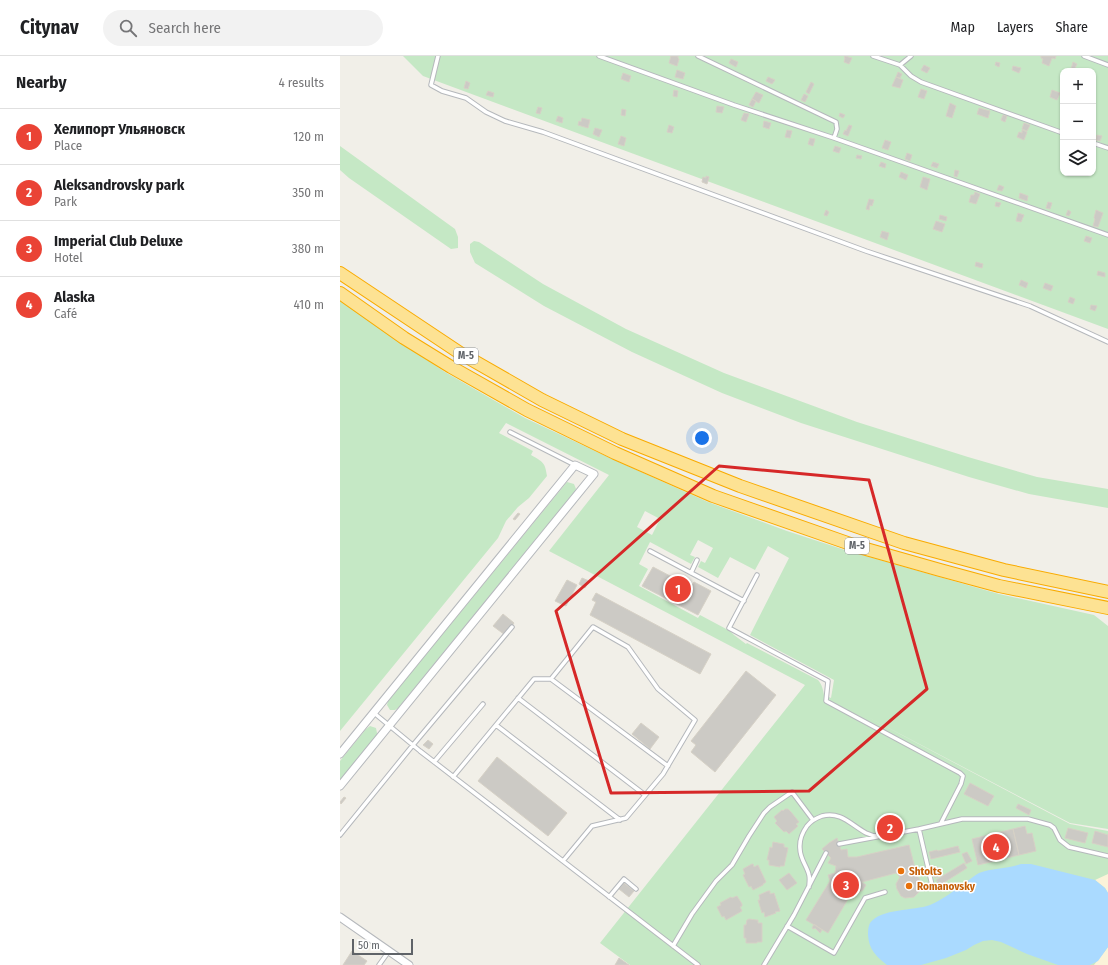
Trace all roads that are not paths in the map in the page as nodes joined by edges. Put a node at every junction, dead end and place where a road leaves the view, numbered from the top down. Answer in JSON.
{"nodes":[{"id":1,"x":438,"y":56,"type":"edge"},
{"id":2,"x":599,"y":56,"type":"edge"},
{"id":3,"x":698,"y":56,"type":"edge"},
{"id":4,"x":873,"y":56,"type":"edge"},
{"id":5,"x":911,"y":56,"type":"edge"},
{"id":6,"x":1084,"y":56,"type":"edge"},
{"id":7,"x":900,"y":65,"type":"junction"},
{"id":8,"x":1108,"y":65,"type":"edge"},
{"id":9,"x":1060,"y":132,"type":"edge"},
{"id":10,"x":834,"y":138,"type":"junction"},
{"id":11,"x":1096,"y":144,"type":"edge"},
{"id":12,"x":1108,"y":148,"type":"edge"},
{"id":13,"x":1108,"y":235,"type":"edge"},
{"id":14,"x":340,"y":272,"type":"edge"},
{"id":15,"x":340,"y":293,"type":"edge"},
{"id":16,"x":1108,"y":342,"type":"edge"},
{"id":17,"x":510,"y":432,"type":"dead end"},
{"id":18,"x":575,"y":465,"type":"junction"},
{"id":19,"x":650,"y":552,"type":"dead end"},
{"id":20,"x":697,"y":560,"type":"dead end"},
{"id":21,"x":690,"y":573,"type":"junction"},
{"id":22,"x":757,"y":575,"type":"dead end"},
{"id":23,"x":1108,"y":592,"type":"edge"},
{"id":24,"x":744,"y":601,"type":"junction"},
{"id":25,"x":1108,"y":608,"type":"edge"},
{"id":26,"x":512,"y":627,"type":"dead end"},
{"id":27,"x":551,"y":679,"type":"junction"},
{"id":28,"x":518,"y":698,"type":"junction"},
{"id":29,"x":483,"y":704,"type":"dead end"},
{"id":30,"x":374,"y":713,"type":"junction"},
{"id":31,"x":496,"y":725,"type":"junction"},
{"id":32,"x":389,"y":726,"type":"junction"},
{"id":33,"x":413,"y":745,"type":"junction"},
{"id":34,"x":340,"y":754,"type":"edge"},
{"id":35,"x":434,"y":762,"type":"junction"},
{"id":36,"x":668,"y":766,"type":"junction"},
{"id":37,"x":453,"y":777,"type":"junction"},
{"id":38,"x":340,"y":786,"type":"edge"},
{"id":39,"x":646,"y":795,"type":"junction"},
{"id":40,"x":620,"y":820,"type":"junction"},
{"id":41,"x":813,"y":820,"type":"junction"},
{"id":42,"x":941,"y":823,"type":"junction"},
{"id":43,"x":918,"y":828,"type":"junction"},
{"id":44,"x":340,"y":835,"type":"edge"},
{"id":45,"x":879,"y":837,"type":"junction"},
{"id":46,"x":839,"y":844,"type":"dead end"},
{"id":47,"x":826,"y":853,"type":"dead end"},
{"id":48,"x":1108,"y":856,"type":"edge"},
{"id":49,"x":563,"y":861,"type":"junction"},
{"id":50,"x":932,"y":885,"type":"dead end"},
{"id":51,"x":808,"y":887,"type":"junction"},
{"id":52,"x":636,"y":889,"type":"dead end"},
{"id":53,"x":885,"y":892,"type":"dead end"},
{"id":54,"x":609,"y":897,"type":"junction"},
{"id":55,"x":340,"y":917,"type":"edge"},
{"id":56,"x":787,"y":926,"type":"junction"},
{"id":57,"x":673,"y":946,"type":"junction"},
{"id":58,"x":389,"y":951,"type":"junction"},
{"id":59,"x":380,"y":965,"type":"edge"},
{"id":60,"x":409,"y":965,"type":"edge"},
{"id":61,"x":698,"y":965,"type":"edge"},
{"id":62,"x":764,"y":965,"type":"edge"}],
"edges":[{"from":1,"to":16,"type":"lane"},
{"from":2,"to":10,"type":"lane"},
{"from":3,"to":10,"type":"lane"},
{"from":4,"to":7,"type":"lane"},
{"from":5,"to":7,"type":"lane"},
{"from":6,"to":8,"type":"lane"},
{"from":7,"to":9,"type":"lane"},
{"from":10,"to":13,"type":"lane"},
{"from":11,"to":12,"type":"lane"},
{"from":14,"to":23,"type":"highway","number":"М-5"},
{"from":15,"to":25,"type":"highway","number":"М-5"},
{"from":17,"to":18,"type":"lane"},
{"from":18,"to":30,"type":"street"},
{"from":18,"to":32,"type":"street"},
{"from":19,"to":21,"type":"lane"},
{"from":20,"to":21,"type":"lane"},
{"from":21,"to":24,"type":"lane"},
{"from":22,"to":24,"type":"lane"},
{"from":24,"to":42,"type":"lane"},
{"from":26,"to":33,"type":"lane"},
{"from":27,"to":28,"type":"lane"},
{"from":27,"to":36,"type":"lane"},
{"from":27,"to":36,"type":"lane"},
{"from":28,"to":31,"type":"lane"},
{"from":28,"to":39,"type":"lane"},
{"from":29,"to":35,"type":"lane"},
{"from":30,"to":32,"type":"lane"},
{"from":30,"to":34,"type":"street"},
{"from":31,"to":37,"type":"lane"},
{"from":31,"to":40,"type":"lane"},
{"from":32,"to":33,"type":"lane"},
{"from":32,"to":38,"type":"street"},
{"from":33,"to":35,"type":"lane"},
{"from":33,"to":44,"type":"lane"},
{"from":35,"to":37,"type":"lane"},
{"from":36,"to":39,"type":"lane"},
{"from":37,"to":49,"type":"lane"},
{"from":39,"to":40,"type":"lane"},
{"from":40,"to":49,"type":"lane"},
{"from":41,"to":45,"type":"lane"},
{"from":41,"to":51,"type":"lane"},
{"from":41,"to":57,"type":"lane"},
{"from":42,"to":43,"type":"lane"},
{"from":42,"to":48,"type":"lane"},
{"from":43,"to":45,"type":"lane"},
{"from":43,"to":50,"type":"lane"},
{"from":45,"to":46,"type":"lane"},
{"from":47,"to":51,"type":"lane"},
{"from":49,"to":54,"type":"lane"},
{"from":51,"to":56,"type":"lane"},
{"from":52,"to":54,"type":"lane"},
{"from":53,"to":56,"type":"lane"},
{"from":54,"to":57,"type":"lane"},
{"from":55,"to":58,"type":"street"},
{"from":56,"to":62,"type":"lane"},
{"from":57,"to":61,"type":"lane"},
{"from":58,"to":59,"type":"lane"},
{"from":58,"to":60,"type":"street"}]}
